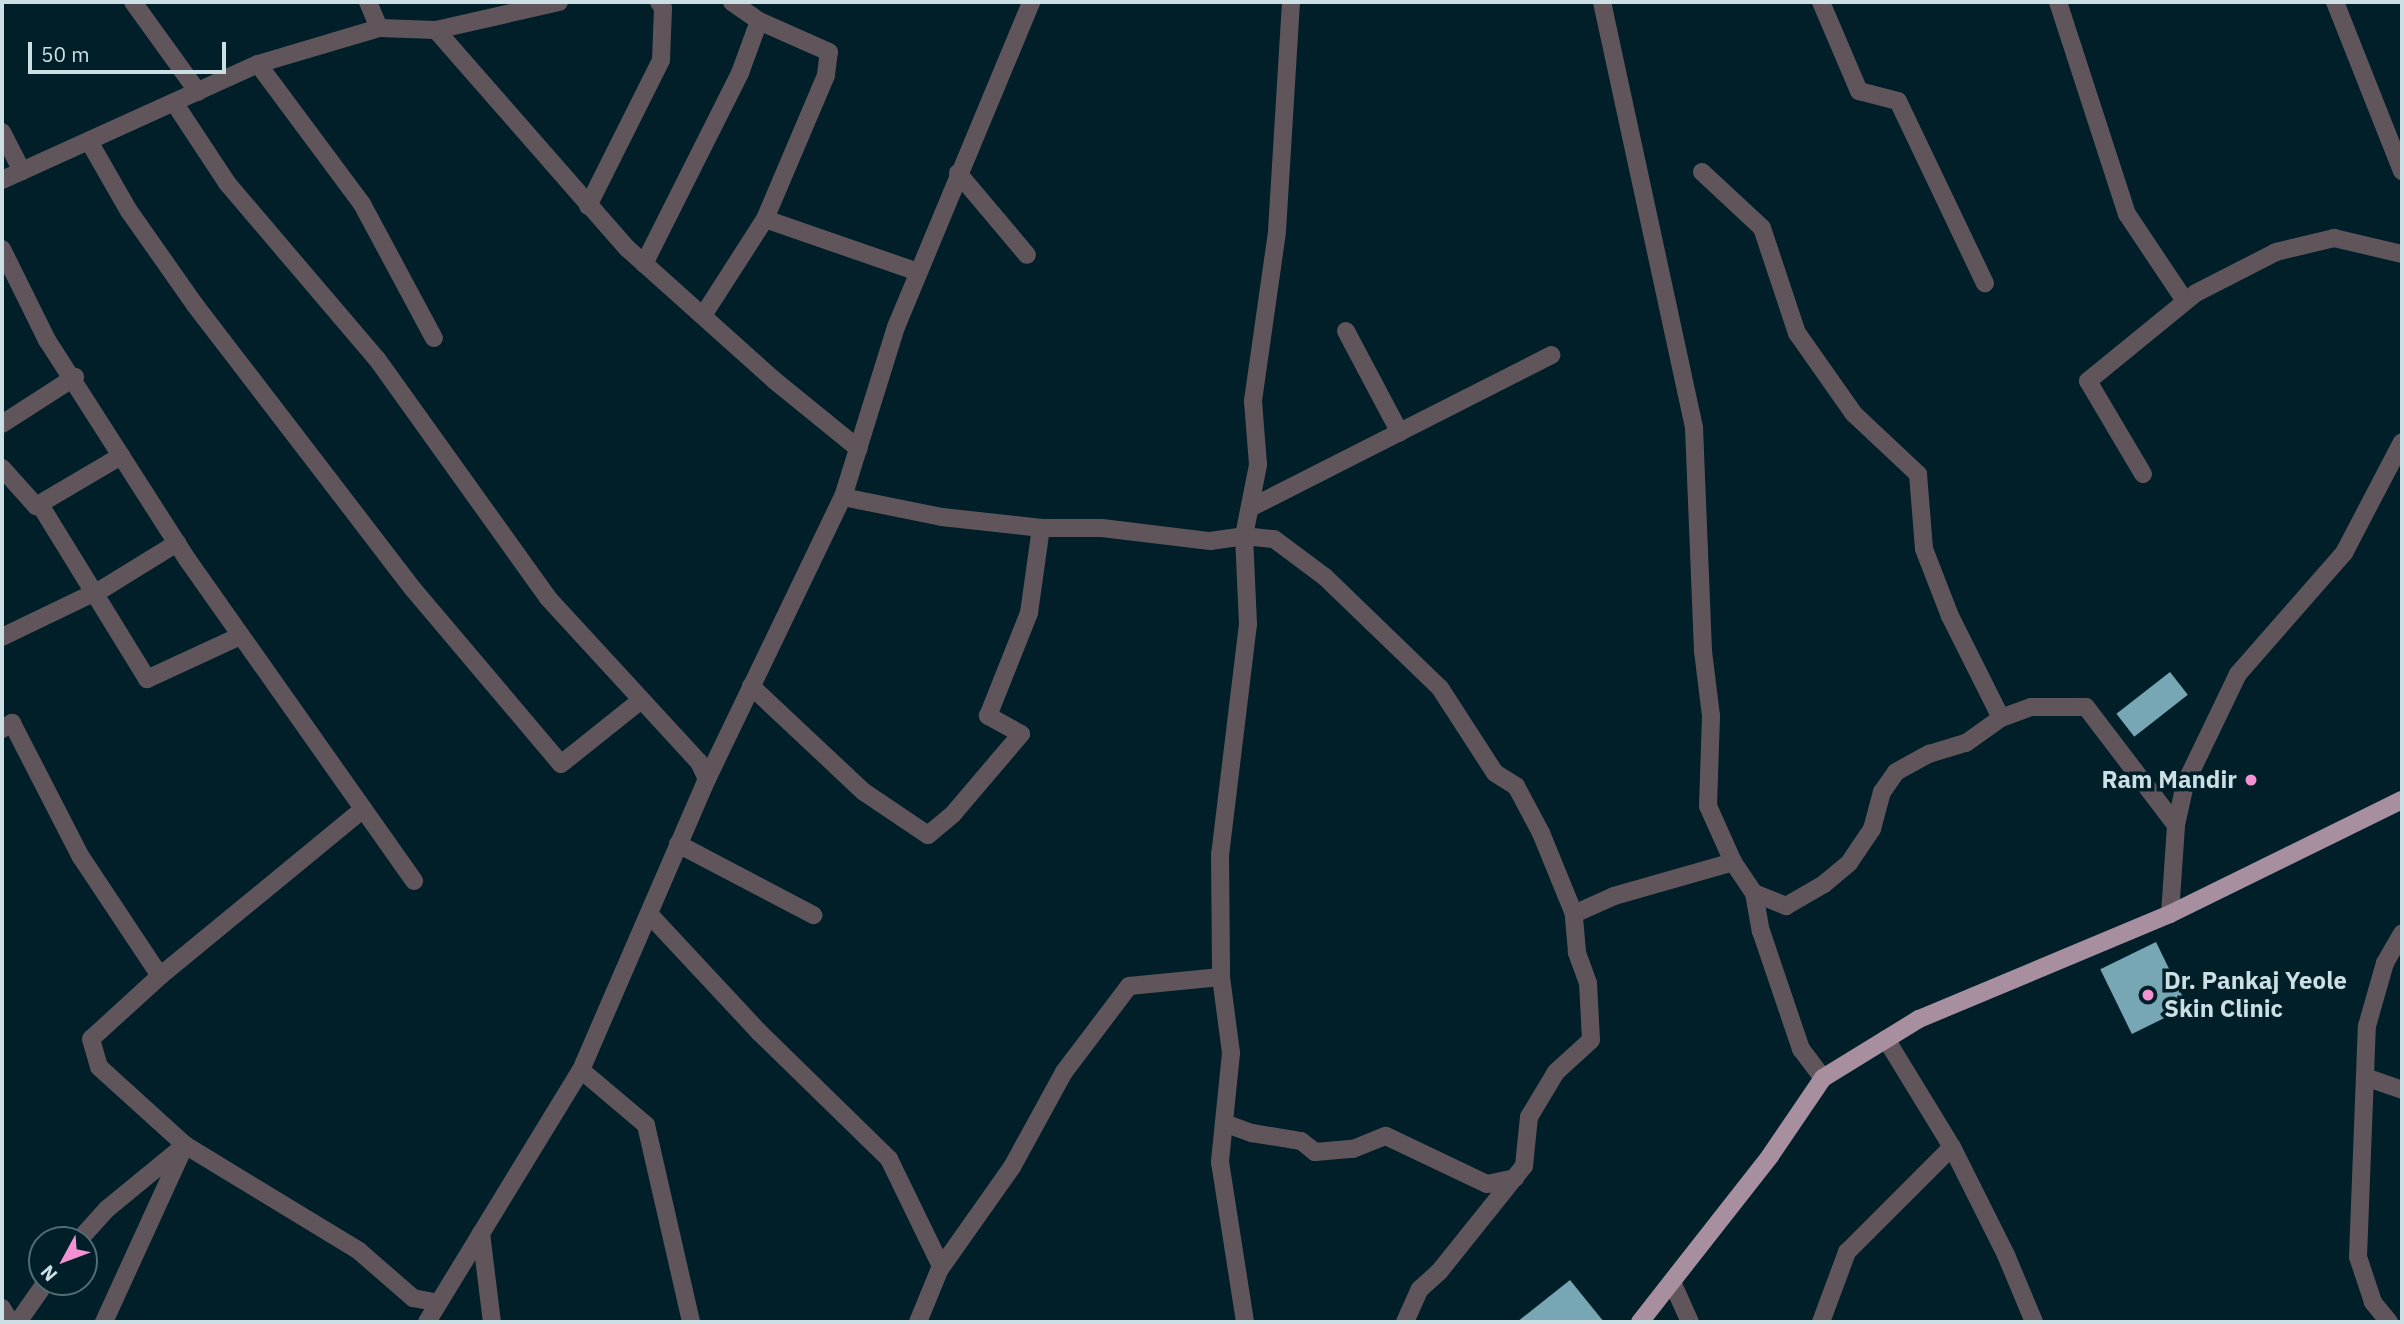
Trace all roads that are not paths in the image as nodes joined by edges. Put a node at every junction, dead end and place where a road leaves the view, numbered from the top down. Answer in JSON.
{"nodes":[{"id":1,"x":134,"y":2,"type":"edge"},
{"id":2,"x":368,"y":2,"type":"edge"},
{"id":3,"x":559,"y":2,"type":"edge"},
{"id":4,"x":659,"y":2,"type":"edge"},
{"id":5,"x":732,"y":2,"type":"edge"},
{"id":6,"x":1031,"y":2,"type":"edge"},
{"id":7,"x":1291,"y":2,"type":"edge"},
{"id":8,"x":1602,"y":2,"type":"edge"},
{"id":9,"x":1821,"y":2,"type":"edge"},
{"id":10,"x":2058,"y":2,"type":"edge"},
{"id":11,"x":2335,"y":2,"type":"edge"},
{"id":12,"x":759,"y":21,"type":"junction"},
{"id":13,"x":379,"y":28,"type":"junction"},
{"id":14,"x":436,"y":30,"type":"junction"},
{"id":15,"x":258,"y":64,"type":"junction"},
{"id":16,"x":198,"y":92,"type":"junction"},
{"id":17,"x":175,"y":104,"type":"junction"},
{"id":18,"x":2,"y":132,"type":"edge"},
{"id":19,"x":90,"y":143,"type":"junction"},
{"id":20,"x":2402,"y":171,"type":"edge"},
{"id":21,"x":22,"y":172,"type":"junction"},
{"id":22,"x":958,"y":173,"type":"junction"},
{"id":23,"x":1702,"y":173,"type":"dead end"},
{"id":24,"x":2,"y":180,"type":"edge"},
{"id":25,"x":588,"y":206,"type":"junction"},
{"id":26,"x":765,"y":219,"type":"junction"},
{"id":27,"x":2,"y":249,"type":"edge"},
{"id":28,"x":2402,"y":254,"type":"edge"},
{"id":29,"x":1027,"y":255,"type":"dead end"},
{"id":30,"x":644,"y":264,"type":"junction"},
{"id":31,"x":918,"y":272,"type":"junction"},
{"id":32,"x":1985,"y":283,"type":"dead end"},
{"id":33,"x":2185,"y":301,"type":"junction"},
{"id":34,"x":704,"y":314,"type":"junction"},
{"id":35,"x":1346,"y":331,"type":"dead end"},
{"id":36,"x":433,"y":338,"type":"dead end"},
{"id":37,"x":1551,"y":355,"type":"dead end"},
{"id":38,"x":75,"y":377,"type":"junction"},
{"id":39,"x":2,"y":424,"type":"edge"},
{"id":40,"x":1400,"y":433,"type":"junction"},
{"id":41,"x":2402,"y":442,"type":"edge"},
{"id":42,"x":859,"y":449,"type":"junction"},
{"id":43,"x":121,"y":456,"type":"junction"},
{"id":44,"x":2,"y":468,"type":"edge"},
{"id":45,"x":2143,"y":474,"type":"dead end"},
{"id":46,"x":844,"y":497,"type":"junction"},
{"id":47,"x":36,"y":506,"type":"junction"},
{"id":48,"x":1250,"y":508,"type":"junction"},
{"id":49,"x":1041,"y":528,"type":"junction"},
{"id":50,"x":1244,"y":536,"type":"junction"},
{"id":51,"x":177,"y":543,"type":"junction"},
{"id":52,"x":94,"y":593,"type":"junction"},
{"id":53,"x":240,"y":636,"type":"junction"},
{"id":54,"x":2,"y":638,"type":"edge"},
{"id":55,"x":751,"y":686,"type":"junction"},
{"id":56,"x":640,"y":701,"type":"junction"},
{"id":57,"x":2001,"y":718,"type":"junction"},
{"id":58,"x":2,"y":729,"type":"edge"},
{"id":59,"x":707,"y":779,"type":"junction"},
{"id":60,"x":2402,"y":800,"type":"edge"},
{"id":61,"x":363,"y":809,"type":"junction"},
{"id":62,"x":2176,"y":825,"type":"junction"},
{"id":63,"x":678,"y":844,"type":"junction"},
{"id":64,"x":1733,"y":862,"type":"junction"},
{"id":65,"x":414,"y":881,"type":"dead end"},
{"id":66,"x":1754,"y":893,"type":"junction"},
{"id":67,"x":649,"y":914,"type":"junction"},
{"id":68,"x":1574,"y":914,"type":"junction"},
{"id":69,"x":2170,"y":914,"type":"junction"},
{"id":70,"x":813,"y":915,"type":"dead end"},
{"id":71,"x":2402,"y":933,"type":"edge"},
{"id":72,"x":160,"y":976,"type":"junction"},
{"id":73,"x":1221,"y":976,"type":"junction"},
{"id":74,"x":1886,"y":1039,"type":"junction"},
{"id":75,"x":581,"y":1070,"type":"junction"},
{"id":76,"x":1823,"y":1078,"type":"junction"},
{"id":77,"x":2368,"y":1078,"type":"junction"},
{"id":78,"x":2402,"y":1090,"type":"edge"},
{"id":79,"x":1224,"y":1123,"type":"junction"},
{"id":80,"x":185,"y":1145,"type":"junction"},
{"id":81,"x":1952,"y":1147,"type":"junction"},
{"id":82,"x":1515,"y":1178,"type":"junction"},
{"id":83,"x":92,"y":1226,"type":"edge"},
{"id":84,"x":481,"y":1233,"type":"junction"},
{"id":85,"x":940,"y":1269,"type":"junction"},
{"id":86,"x":1672,"y":1282,"type":"junction"},
{"id":87,"x":36,"y":1296,"type":"edge"},
{"id":88,"x":438,"y":1303,"type":"junction"},
{"id":89,"x":2,"y":1308,"type":"edge"},
{"id":90,"x":10,"y":1322,"type":"edge"},
{"id":91,"x":18,"y":1322,"type":"edge"},
{"id":92,"x":104,"y":1322,"type":"edge"},
{"id":93,"x":426,"y":1322,"type":"edge"},
{"id":94,"x":492,"y":1322,"type":"edge"},
{"id":95,"x":691,"y":1322,"type":"edge"},
{"id":96,"x":918,"y":1322,"type":"edge"},
{"id":97,"x":1245,"y":1322,"type":"edge"},
{"id":98,"x":1405,"y":1322,"type":"edge"},
{"id":99,"x":1640,"y":1322,"type":"edge"},
{"id":100,"x":1690,"y":1322,"type":"edge"},
{"id":101,"x":1821,"y":1322,"type":"edge"},
{"id":102,"x":2034,"y":1322,"type":"edge"},
{"id":103,"x":2389,"y":1322,"type":"edge"}],
"edges":[{"from":1,"to":16,"type":"street"},
{"from":2,"to":13,"type":"street"},
{"from":3,"to":14,"type":"street"},
{"from":4,"to":25,"type":"street"},
{"from":5,"to":12,"type":"street"},
{"from":6,"to":22,"type":"street"},
{"from":7,"to":48,"type":"street"},
{"from":8,"to":64,"type":"street"},
{"from":9,"to":32,"type":"street"},
{"from":10,"to":33,"type":"street"},
{"from":11,"to":20,"type":"street"},
{"from":12,"to":26,"type":"street"},
{"from":12,"to":30,"type":"street"},
{"from":13,"to":14,"type":"street"},
{"from":13,"to":15,"type":"street"},
{"from":14,"to":25,"type":"street"},
{"from":15,"to":16,"type":"street"},
{"from":15,"to":36,"type":"street"},
{"from":16,"to":17,"type":"street"},
{"from":17,"to":19,"type":"street"},
{"from":17,"to":56,"type":"street"},
{"from":18,"to":21,"type":"street"},
{"from":19,"to":21,"type":"street"},
{"from":19,"to":56,"type":"street"},
{"from":21,"to":24,"type":"street"},
{"from":22,"to":29,"type":"street"},
{"from":22,"to":31,"type":"street"},
{"from":23,"to":57,"type":"street"},
{"from":25,"to":30,"type":"street"},
{"from":26,"to":31,"type":"street"},
{"from":26,"to":34,"type":"street"},
{"from":27,"to":38,"type":"street"},
{"from":28,"to":33,"type":"street"},
{"from":30,"to":34,"type":"street"},
{"from":31,"to":42,"type":"street"},
{"from":33,"to":45,"type":"street"},
{"from":34,"to":42,"type":"street"},
{"from":35,"to":40,"type":"street"},
{"from":37,"to":40,"type":"street"},
{"from":38,"to":39,"type":"street"},
{"from":38,"to":43,"type":"street"},
{"from":40,"to":48,"type":"street"},
{"from":41,"to":62,"type":"street"},
{"from":42,"to":46,"type":"street"},
{"from":43,"to":47,"type":"street"},
{"from":43,"to":51,"type":"street"},
{"from":44,"to":47,"type":"street"},
{"from":46,"to":49,"type":"street"},
{"from":46,"to":55,"type":"street"},
{"from":47,"to":52,"type":"street"},
{"from":48,"to":50,"type":"street"},
{"from":49,"to":50,"type":"street"},
{"from":49,"to":55,"type":"street"},
{"from":50,"to":68,"type":"street"},
{"from":50,"to":73,"type":"street"},
{"from":51,"to":52,"type":"street"},
{"from":51,"to":53,"type":"street"},
{"from":52,"to":53,"type":"street"},
{"from":52,"to":54,"type":"street"},
{"from":53,"to":61,"type":"street"},
{"from":55,"to":59,"type":"street"},
{"from":56,"to":59,"type":"street"},
{"from":57,"to":62,"type":"street"},
{"from":57,"to":66,"type":"street"},
{"from":58,"to":72,"type":"street"},
{"from":59,"to":63,"type":"street"},
{"from":60,"to":69,"type":"main road"},
{"from":61,"to":65,"type":"street"},
{"from":61,"to":72,"type":"street"},
{"from":62,"to":69,"type":"street"},
{"from":63,"to":67,"type":"street"},
{"from":63,"to":70,"type":"street"},
{"from":64,"to":66,"type":"street"},
{"from":64,"to":68,"type":"street"},
{"from":66,"to":76,"type":"street"},
{"from":67,"to":75,"type":"street"},
{"from":67,"to":85,"type":"street"},
{"from":68,"to":82,"type":"street"},
{"from":69,"to":74,"type":"main road"},
{"from":71,"to":77,"type":"street"},
{"from":72,"to":80,"type":"street"},
{"from":73,"to":79,"type":"street"},
{"from":73,"to":85,"type":"street"},
{"from":74,"to":76,"type":"main road"},
{"from":74,"to":81,"type":"street"},
{"from":75,"to":84,"type":"street"},
{"from":75,"to":95,"type":"street"},
{"from":76,"to":86,"type":"main road"},
{"from":77,"to":78,"type":"street"},
{"from":77,"to":103,"type":"street"},
{"from":79,"to":82,"type":"street"},
{"from":79,"to":97,"type":"street"},
{"from":80,"to":83,"type":"street"},
{"from":80,"to":88,"type":"street"},
{"from":80,"to":92,"type":"street"},
{"from":81,"to":101,"type":"street"},
{"from":81,"to":102,"type":"street"},
{"from":82,"to":98,"type":"street"},
{"from":84,"to":88,"type":"street"},
{"from":84,"to":94,"type":"street"},
{"from":85,"to":96,"type":"street"},
{"from":86,"to":99,"type":"main road"},
{"from":86,"to":100,"type":"street"},
{"from":87,"to":91,"type":"street"},
{"from":88,"to":93,"type":"street"},
{"from":89,"to":90,"type":"street"}]}
